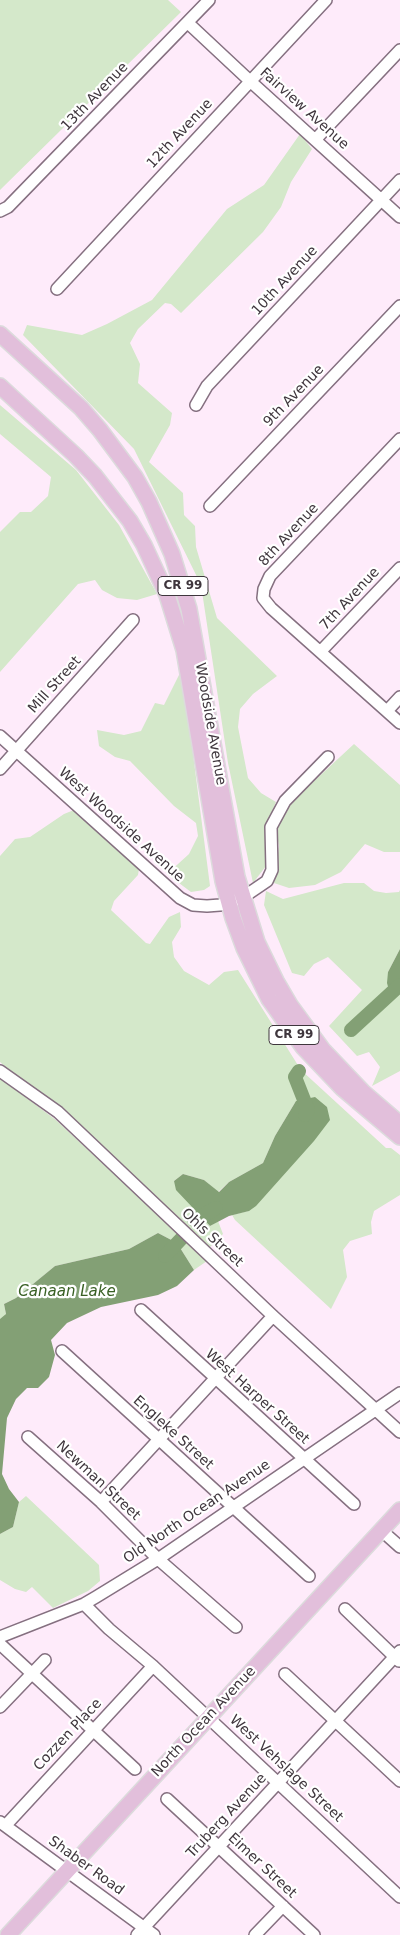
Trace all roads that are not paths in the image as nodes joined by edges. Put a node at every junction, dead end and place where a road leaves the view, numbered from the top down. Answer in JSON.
{"nodes":[{"id":1,"x":209,"y":0,"type":"edge"},
{"id":2,"x":326,"y":0,"type":"edge"},
{"id":3,"x":188,"y":23,"type":"junction"},
{"id":4,"x":400,"y":50,"type":"edge"},
{"id":5,"x":250,"y":81,"type":"junction"},
{"id":6,"x":315,"y":140,"type":"junction"},
{"id":7,"x":400,"y":180,"type":"edge"},
{"id":8,"x":381,"y":200,"type":"junction"},
{"id":9,"x":0,"y":212,"type":"edge"},
{"id":10,"x":400,"y":217,"type":"edge"},
{"id":11,"x":57,"y":289,"type":"dead end"},
{"id":12,"x":400,"y":306,"type":"edge"},
{"id":13,"x":0,"y":334,"type":"edge"},
{"id":14,"x":0,"y":386,"type":"edge"},
{"id":15,"x":196,"y":406,"type":"dead end"},
{"id":16,"x":400,"y":439,"type":"edge"},
{"id":17,"x":210,"y":506,"type":"dead end"},
{"id":18,"x":400,"y":568,"type":"edge"},
{"id":19,"x":133,"y":620,"type":"dead end"},
{"id":20,"x":321,"y":651,"type":"junction"},
{"id":21,"x":400,"y":697,"type":"edge"},
{"id":22,"x":387,"y":711,"type":"junction"},
{"id":23,"x":400,"y":723,"type":"edge"},
{"id":24,"x":0,"y":736,"type":"edge"},
{"id":25,"x":17,"y":751,"type":"junction"},
{"id":26,"x":328,"y":757,"type":"dead end"},
{"id":27,"x":0,"y":769,"type":"edge"},
{"id":28,"x":235,"y":900,"type":"junction"},
{"id":29,"x":0,"y":1071,"type":"edge"},
{"id":30,"x":400,"y":1124,"type":"edge"},
{"id":31,"x":400,"y":1137,"type":"edge"},
{"id":32,"x":141,"y":1310,"type":"dead end"},
{"id":33,"x":273,"y":1316,"type":"junction"},
{"id":34,"x":62,"y":1351,"type":"dead end"},
{"id":35,"x":214,"y":1378,"type":"junction"},
{"id":36,"x":400,"y":1393,"type":"edge"},
{"id":37,"x":376,"y":1410,"type":"junction"},
{"id":38,"x":400,"y":1432,"type":"edge"},
{"id":39,"x":28,"y":1437,"type":"dead end"},
{"id":40,"x":158,"y":1441,"type":"junction"},
{"id":41,"x":303,"y":1459,"type":"junction"},
{"id":42,"x":101,"y":1502,"type":"junction"},
{"id":43,"x":354,"y":1504,"type":"dead end"},
{"id":44,"x":232,"y":1507,"type":"junction"},
{"id":45,"x":400,"y":1510,"type":"edge"},
{"id":46,"x":381,"y":1530,"type":"junction"},
{"id":47,"x":400,"y":1547,"type":"edge"},
{"id":48,"x":158,"y":1559,"type":"junction"},
{"id":49,"x":309,"y":1576,"type":"dead end"},
{"id":50,"x":84,"y":1604,"type":"junction"},
{"id":51,"x":344,"y":1609,"type":"dead end"},
{"id":52,"x":236,"y":1627,"type":"dead end"},
{"id":53,"x":0,"y":1637,"type":"edge"},
{"id":54,"x":0,"y":1644,"type":"edge"},
{"id":55,"x":398,"y":1657,"type":"edge"},
{"id":56,"x":45,"y":1660,"type":"dead end"},
{"id":57,"x":153,"y":1666,"type":"junction"},
{"id":58,"x":31,"y":1674,"type":"junction"},
{"id":59,"x":284,"y":1674,"type":"dead end"},
{"id":60,"x":0,"y":1707,"type":"edge"},
{"id":61,"x":208,"y":1717,"type":"junction"},
{"id":62,"x":334,"y":1721,"type":"junction"},
{"id":63,"x":93,"y":1730,"type":"junction"},
{"id":64,"x":135,"y":1769,"type":"dead end"},
{"id":65,"x":400,"y":1781,"type":"edge"},
{"id":66,"x":278,"y":1783,"type":"junction"},
{"id":67,"x":168,"y":1799,"type":"dead end"},
{"id":68,"x":3,"y":1823,"type":"edge"},
{"id":69,"x":219,"y":1846,"type":"junction"},
{"id":70,"x":67,"y":1871,"type":"junction"},
{"id":71,"x":400,"y":1897,"type":"edge"},
{"id":72,"x":282,"y":1906,"type":"junction"},
{"id":73,"x":145,"y":1933,"type":"edge"},
{"id":74,"x":8,"y":1935,"type":"edge"},
{"id":75,"x":256,"y":1935,"type":"edge"},
{"id":76,"x":314,"y":1935,"type":"edge"}],
"edges":[{"from":1,"to":3,"type":"street","name":"13th Avenue"},
{"from":2,"to":5,"type":"street","name":"12th Avenue"},
{"from":3,"to":5,"type":"street","name":"Fairview Avenue"},
{"from":3,"to":9,"type":"street","name":"13th Avenue"},
{"from":4,"to":6,"type":"street"},
{"from":5,"to":6,"type":"street","name":"Fairview Avenue"},
{"from":5,"to":11,"type":"street","name":"12th Avenue"},
{"from":6,"to":8,"type":"street","name":"Fairview Avenue"},
{"from":7,"to":8,"type":"street","name":"10th Avenue"},
{"from":8,"to":10,"type":"street","name":"Fairview Avenue"},
{"from":8,"to":15,"type":"street","name":"10th Avenue"},
{"from":12,"to":17,"type":"street","name":"9th Avenue"},
{"from":13,"to":28,"type":"main road","name":"Woodside Avenue","number":"CR 99"},
{"from":14,"to":28,"type":"main road","name":"Woodside Avenue","number":"CR 99"},
{"from":16,"to":20,"type":"street","name":"8th Avenue"},
{"from":18,"to":20,"type":"street","name":"7th Avenue"},
{"from":19,"to":25,"type":"street","name":"Mill Street"},
{"from":20,"to":22,"type":"street","name":"8th Avenue"},
{"from":21,"to":22,"type":"street"},
{"from":22,"to":23,"type":"street","name":"8th Avenue"},
{"from":24,"to":25,"type":"street","name":"West Woodside Avenue"},
{"from":25,"to":27,"type":"street","name":"Mill Street"},
{"from":25,"to":28,"type":"street","name":"West Woodside Avenue"},
{"from":26,"to":28,"type":"street"},
{"from":28,"to":30,"type":"main road","name":"Woodside Avenue","number":"CR 99"},
{"from":28,"to":31,"type":"main road","name":"Woodside Avenue","number":"CR 99"},
{"from":29,"to":33,"type":"street","name":"Ohls Street"},
{"from":32,"to":35,"type":"street","name":"West Harper Street"},
{"from":33,"to":35,"type":"street"},
{"from":33,"to":37,"type":"street","name":"Ohls Street"},
{"from":34,"to":40,"type":"street","name":"Engleke Street"},
{"from":35,"to":40,"type":"street"},
{"from":35,"to":41,"type":"street","name":"West Harper Street"},
{"from":36,"to":37,"type":"street","name":"Old North Ocean Avenue"},
{"from":37,"to":38,"type":"street","name":"Ohls Street"},
{"from":37,"to":41,"type":"street","name":"Old North Ocean Avenue"},
{"from":39,"to":42,"type":"street","name":"Newman Street"},
{"from":40,"to":42,"type":"street"},
{"from":40,"to":44,"type":"street","name":"Engleke Street"},
{"from":41,"to":43,"type":"street","name":"West Harper Street"},
{"from":41,"to":44,"type":"street","name":"Old North Ocean Avenue"},
{"from":42,"to":48,"type":"street","name":"Newman Street"},
{"from":44,"to":48,"type":"street","name":"Old North Ocean Avenue"},
{"from":44,"to":49,"type":"street","name":"Engleke Street"},
{"from":45,"to":46,"type":"main road","name":"North Ocean Avenue"},
{"from":46,"to":47,"type":"street"},
{"from":46,"to":61,"type":"main road","name":"North Ocean Avenue"},
{"from":48,"to":50,"type":"street","name":"Old North Ocean Avenue"},
{"from":48,"to":52,"type":"street","name":"Newman Street"},
{"from":50,"to":53,"type":"street","name":"Old North Ocean Avenue"},
{"from":50,"to":57,"type":"street","name":"West Vehslage Street"},
{"from":51,"to":55,"type":"street"},
{"from":54,"to":58,"type":"street"},
{"from":55,"to":62,"type":"street","name":"Truberg Avenue"},
{"from":56,"to":58,"type":"street"},
{"from":57,"to":61,"type":"street","name":"West Vehslage Street"},
{"from":57,"to":63,"type":"street","name":"Cozzen Place"},
{"from":58,"to":60,"type":"street"},
{"from":58,"to":63,"type":"street"},
{"from":59,"to":62,"type":"street"},
{"from":61,"to":66,"type":"street","name":"West Vehslage Street"},
{"from":61,"to":70,"type":"main road","name":"North Ocean Avenue"},
{"from":62,"to":65,"type":"street"},
{"from":62,"to":66,"type":"street","name":"Truberg Avenue"},
{"from":63,"to":64,"type":"street"},
{"from":63,"to":68,"type":"street","name":"Cozzen Place"},
{"from":66,"to":69,"type":"street","name":"Truberg Avenue"},
{"from":66,"to":71,"type":"street","name":"West Vehslage Street"},
{"from":67,"to":69,"type":"street","name":"Eimer Street"},
{"from":68,"to":70,"type":"street","name":"Shaber Road"},
{"from":69,"to":72,"type":"street","name":"Eimer Street"},
{"from":69,"to":73,"type":"street","name":"Truberg Avenue"},
{"from":70,"to":73,"type":"street","name":"Shaber Road"},
{"from":70,"to":74,"type":"main road","name":"North Ocean Avenue"},
{"from":72,"to":75,"type":"street"},
{"from":72,"to":76,"type":"street","name":"Eimer Street"}]}
